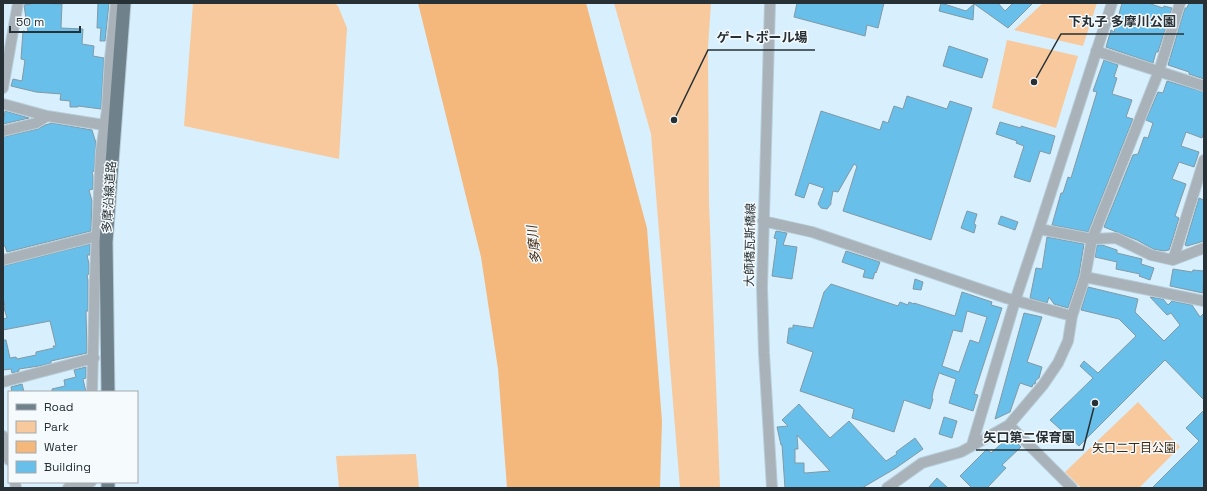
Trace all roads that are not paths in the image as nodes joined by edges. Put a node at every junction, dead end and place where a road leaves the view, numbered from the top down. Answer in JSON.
{"nodes":[{"id":1,"x":18,"y":3,"type":"edge"},
{"id":2,"x":116,"y":3,"type":"edge"},
{"id":3,"x":124,"y":3,"type":"edge"},
{"id":4,"x":770,"y":3,"type":"edge"},
{"id":5,"x":1112,"y":3,"type":"edge"},
{"id":6,"x":1180,"y":3,"type":"edge"},
{"id":7,"x":1096,"y":51,"type":"junction"},
{"id":8,"x":1159,"y":71,"type":"junction"},
{"id":9,"x":1204,"y":86,"type":"edge"},
{"id":10,"x":3,"y":88,"type":"edge"},
{"id":11,"x":3,"y":104,"type":"edge"},
{"id":12,"x":47,"y":116,"type":"junction"},
{"id":13,"x":104,"y":125,"type":"junction"},
{"id":14,"x":3,"y":131,"type":"edge"},
{"id":15,"x":1204,"y":160,"type":"edge"},
{"id":16,"x":763,"y":221,"type":"junction"},
{"id":17,"x":1039,"y":229,"type":"junction"},
{"id":18,"x":97,"y":236,"type":"junction"},
{"id":19,"x":1092,"y":239,"type":"junction"},
{"id":20,"x":1204,"y":248,"type":"edge"},
{"id":21,"x":3,"y":260,"type":"edge"},
{"id":22,"x":1173,"y":260,"type":"junction"},
{"id":23,"x":1085,"y":277,"type":"junction"},
{"id":24,"x":1015,"y":301,"type":"junction"},
{"id":25,"x":1204,"y":301,"type":"edge"},
{"id":26,"x":1072,"y":316,"type":"junction"},
{"id":27,"x":94,"y":358,"type":"junction"},
{"id":28,"x":3,"y":382,"type":"edge"},
{"id":29,"x":92,"y":391,"type":"edge"},
{"id":30,"x":108,"y":391,"type":"edge"},
{"id":31,"x":1009,"y":425,"type":"junction"},
{"id":32,"x":3,"y":436,"type":"edge"},
{"id":33,"x":972,"y":445,"type":"junction"},
{"id":34,"x":8,"y":456,"type":"edge"},
{"id":35,"x":88,"y":483,"type":"edge"},
{"id":36,"x":68,"y":488,"type":"edge"},
{"id":37,"x":772,"y":488,"type":"edge"},
{"id":38,"x":887,"y":488,"type":"edge"},
{"id":39,"x":1072,"y":488,"type":"edge"}],
"edges":[{"from":1,"to":10,"type":"street"},
{"from":2,"to":13,"type":"street"},
{"from":3,"to":30,"type":"main road","name":"多摩沿線道路"},
{"from":4,"to":16,"type":"street","name":"大師橋瓦斯橋線"},
{"from":5,"to":7,"type":"street"},
{"from":6,"to":8,"type":"street"},
{"from":7,"to":8,"type":"street"},
{"from":7,"to":17,"type":"street"},
{"from":8,"to":9,"type":"street"},
{"from":8,"to":19,"type":"street"},
{"from":11,"to":12,"type":"street"},
{"from":12,"to":13,"type":"street"},
{"from":12,"to":14,"type":"street"},
{"from":13,"to":18,"type":"street"},
{"from":15,"to":22,"type":"street"},
{"from":16,"to":24,"type":"street"},
{"from":16,"to":37,"type":"street","name":"大師橋瓦斯橋線"},
{"from":17,"to":19,"type":"street"},
{"from":17,"to":24,"type":"street"},
{"from":18,"to":21,"type":"street"},
{"from":18,"to":27,"type":"street"},
{"from":19,"to":22,"type":"street"},
{"from":19,"to":23,"type":"street"},
{"from":20,"to":22,"type":"street"},
{"from":23,"to":25,"type":"street"},
{"from":23,"to":26,"type":"street"},
{"from":24,"to":26,"type":"street"},
{"from":24,"to":33,"type":"street"},
{"from":26,"to":31,"type":"street"},
{"from":27,"to":28,"type":"street"},
{"from":27,"to":29,"type":"street"},
{"from":31,"to":33,"type":"street"},
{"from":31,"to":39,"type":"street"},
{"from":32,"to":34,"type":"street"},
{"from":33,"to":38,"type":"street"},
{"from":35,"to":36,"type":"street"}]}
